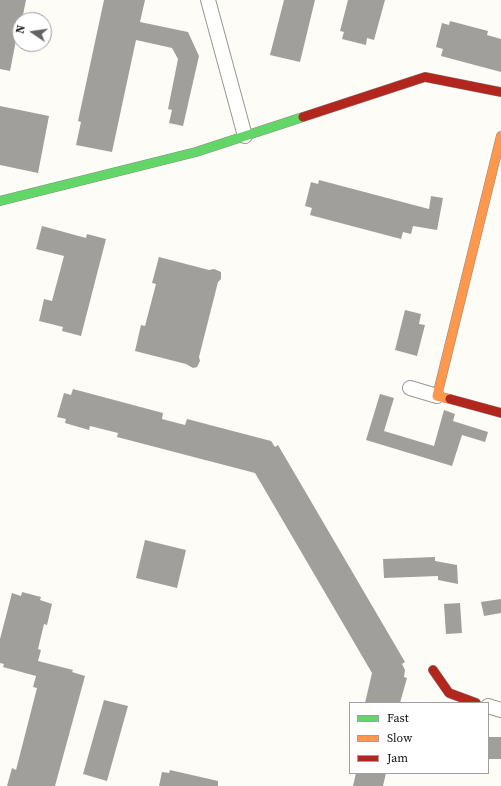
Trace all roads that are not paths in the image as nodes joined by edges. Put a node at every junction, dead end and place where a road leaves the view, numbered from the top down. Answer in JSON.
{"nodes":[{"id":1,"x":208,"y":0,"type":"edge"},
{"id":2,"x":501,"y":92,"type":"edge"},
{"id":3,"x":245,"y":136,"type":"junction"},
{"id":4,"x":501,"y":136,"type":"edge"},
{"id":5,"x":0,"y":201,"type":"edge"},
{"id":6,"x":410,"y":388,"type":"dead end"},
{"id":7,"x":437,"y":396,"type":"junction"},
{"id":8,"x":501,"y":413,"type":"edge"},
{"id":9,"x":433,"y":670,"type":"dead end"},
{"id":10,"x":473,"y":702,"type":"edge"},
{"id":11,"x":489,"y":706,"type":"edge"},
{"id":12,"x":501,"y":710,"type":"edge"}],
"edges":[{"from":1,"to":3,"type":"street"},
{"from":2,"to":3,"type":"street"},
{"from":3,"to":5,"type":"street"},
{"from":4,"to":7,"type":"street"},
{"from":6,"to":7,"type":"street"},
{"from":7,"to":8,"type":"street"},
{"from":9,"to":10,"type":"street"},
{"from":11,"to":12,"type":"street"}]}
